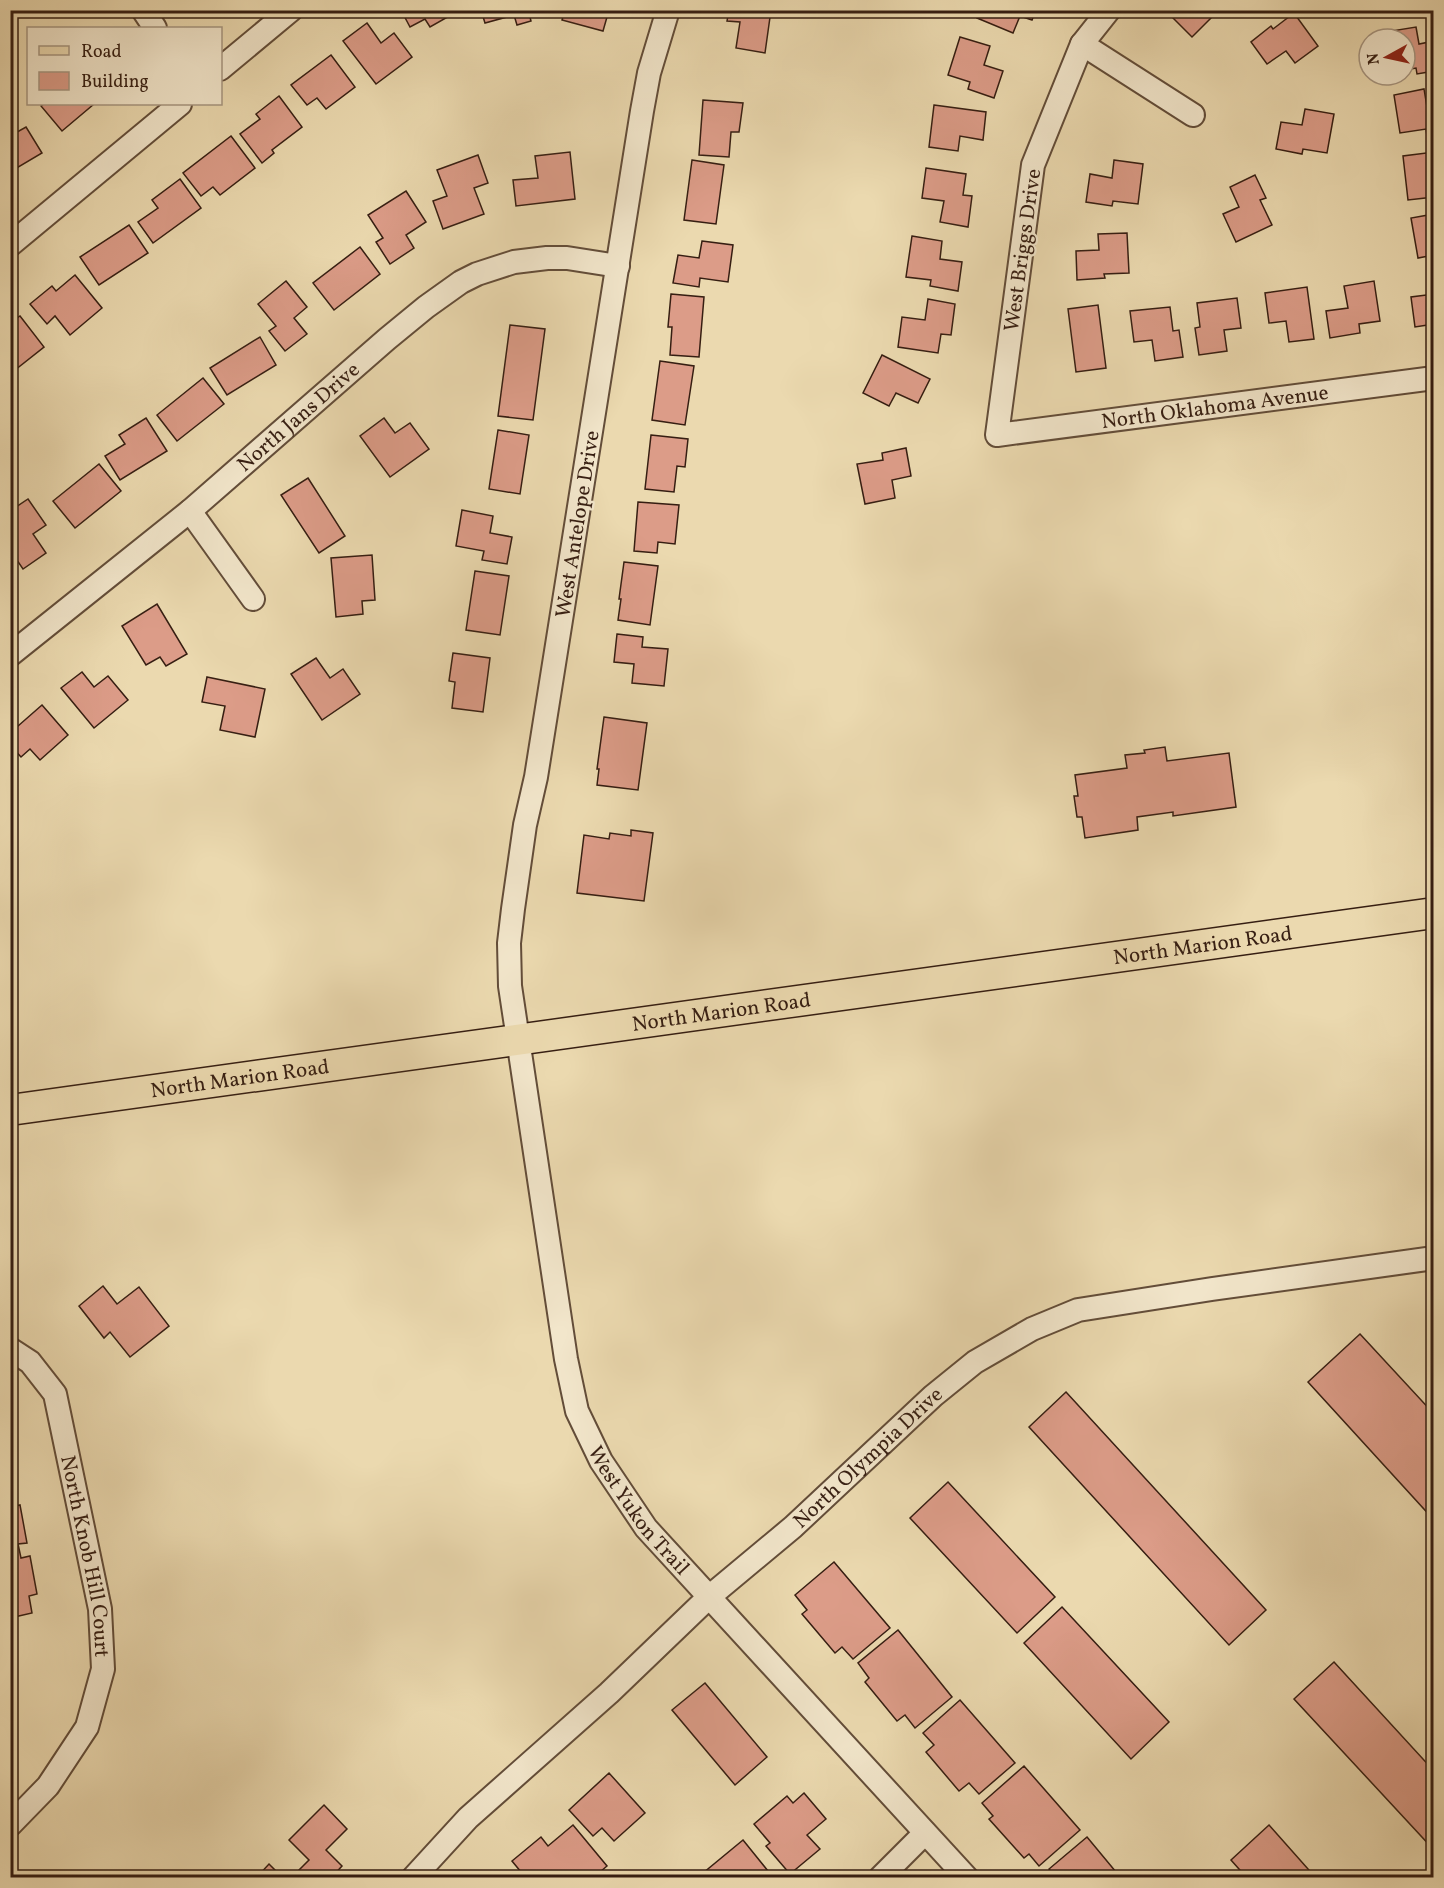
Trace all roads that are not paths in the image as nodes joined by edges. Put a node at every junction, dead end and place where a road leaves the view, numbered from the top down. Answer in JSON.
{"nodes":[{"id":1,"x":143,"y":10,"type":"edge"},
{"id":2,"x":291,"y":10,"type":"edge"},
{"id":3,"x":668,"y":10,"type":"edge"},
{"id":4,"x":1108,"y":10,"type":"edge"},
{"id":5,"x":154,"y":27,"type":"edge"},
{"id":6,"x":1082,"y":44,"type":"junction"},
{"id":7,"x":222,"y":67,"type":"edge"},
{"id":8,"x":179,"y":105,"type":"edge"},
{"id":9,"x":1193,"y":115,"type":"dead end"},
{"id":10,"x":10,"y":245,"type":"edge"},
{"id":11,"x":618,"y":266,"type":"junction"},
{"id":12,"x":1434,"y":378,"type":"edge"},
{"id":13,"x":997,"y":435,"type":"joint"},
{"id":14,"x":189,"y":511,"type":"junction"},
{"id":15,"x":253,"y":599,"type":"dead end"},
{"id":16,"x":10,"y":655,"type":"edge"},
{"id":17,"x":1434,"y":913,"type":"edge"},
{"id":18,"x":517,"y":1040,"type":"junction"},
{"id":19,"x":10,"y":1110,"type":"edge"},
{"id":20,"x":1434,"y":1258,"type":"edge"},
{"id":21,"x":10,"y":1349,"type":"edge"},
{"id":22,"x":709,"y":1597,"type":"junction"},
{"id":23,"x":10,"y":1825,"type":"edge"},
{"id":24,"x":925,"y":1833,"type":"junction"},
{"id":25,"x":413,"y":1878,"type":"edge"},
{"id":26,"x":880,"y":1878,"type":"edge"},
{"id":27,"x":966,"y":1878,"type":"edge"}],
"edges":[{"from":1,"to":5,"type":"street"},
{"from":2,"to":7,"type":"street"},
{"from":3,"to":11,"type":"street","name":"West Antelope Drive"},
{"from":4,"to":6,"type":"street","name":"West Briggs Drive"},
{"from":6,"to":9,"type":"street"},
{"from":6,"to":13,"type":"street","name":"West Briggs Drive"},
{"from":8,"to":10,"type":"street"},
{"from":11,"to":14,"type":"street","name":"North Jans Drive"},
{"from":11,"to":18,"type":"street","name":"West Antelope Drive"},
{"from":12,"to":13,"type":"street","name":"North Oklahoma Avenue"},
{"from":14,"to":15,"type":"street"},
{"from":14,"to":16,"type":"street","name":"North Jans Drive"},
{"from":17,"to":18,"type":"main road","name":"North Marion Road"},
{"from":18,"to":19,"type":"main road","name":"North Marion Road"},
{"from":18,"to":22,"type":"street","name":"West Yukon Trail"},
{"from":20,"to":22,"type":"street","name":"North Olympia Drive"},
{"from":21,"to":23,"type":"street","name":"North Knob Hill Court"},
{"from":22,"to":24,"type":"street","name":"West Yukon Trail"},
{"from":22,"to":25,"type":"street","name":"North Olympia Drive"},
{"from":24,"to":26,"type":"street"},
{"from":24,"to":27,"type":"street","name":"West Yukon Trail"}]}
